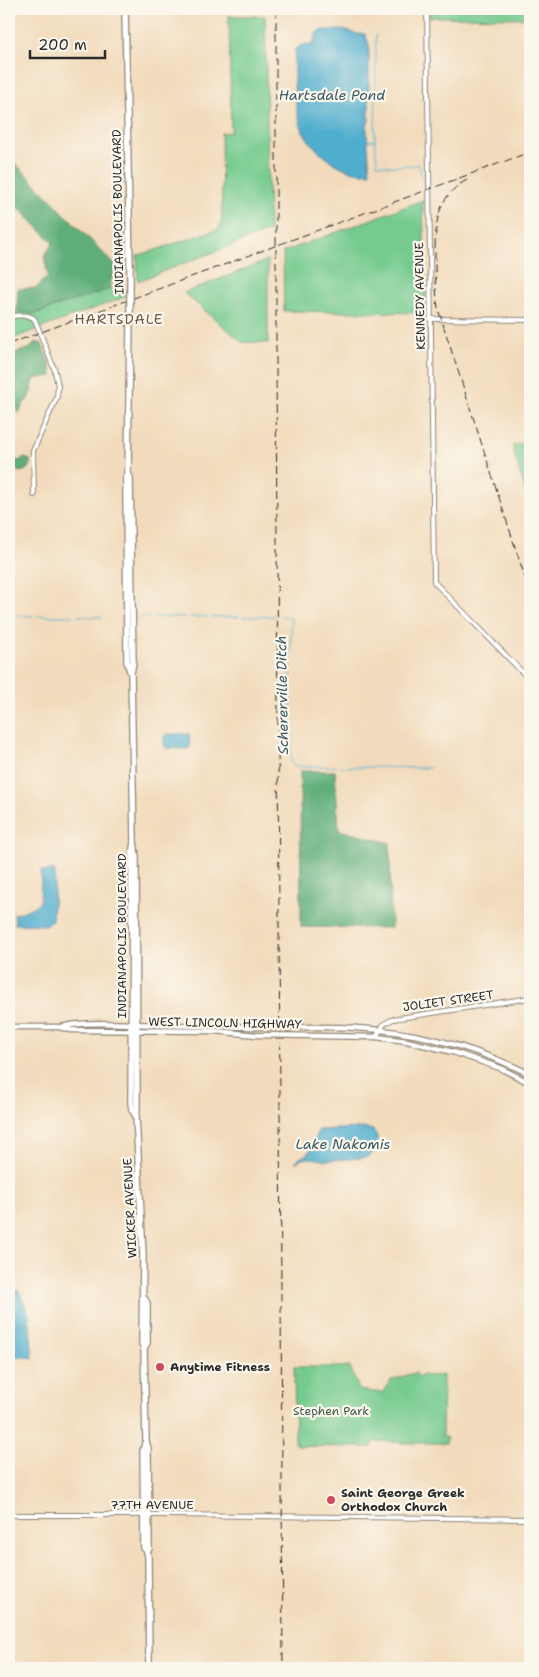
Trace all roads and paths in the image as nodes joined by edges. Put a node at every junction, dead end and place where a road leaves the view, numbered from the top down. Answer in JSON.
{"nodes":[{"id":1,"x":125,"y":9,"type":"edge"},
{"id":2,"x":427,"y":9,"type":"edge"},
{"id":3,"x":9,"y":316,"type":"edge"},
{"id":4,"x":430,"y":319,"type":"junction"},
{"id":5,"x":530,"y":320,"type":"edge"},
{"id":6,"x":34,"y":496,"type":"dead end"},
{"id":7,"x":530,"y":680,"type":"edge"},
{"id":8,"x":530,"y":998,"type":"edge"},
{"id":9,"x":9,"y":1026,"type":"edge"},
{"id":10,"x":134,"y":1028,"type":"junction"},
{"id":11,"x":380,"y":1030,"type":"junction"},
{"id":12,"x":376,"y":1037,"type":"junction"},
{"id":13,"x":530,"y":1074,"type":"edge"},
{"id":14,"x":530,"y":1083,"type":"edge"},
{"id":15,"x":131,"y":1084,"type":"junction"},
{"id":16,"x":137,"y":1098,"type":"junction"},
{"id":17,"x":136,"y":1116,"type":"junction"},
{"id":18,"x":9,"y":1514,"type":"edge"},
{"id":19,"x":146,"y":1514,"type":"junction"},
{"id":20,"x":530,"y":1520,"type":"edge"},
{"id":21,"x":150,"y":1668,"type":"edge"}],
"edges":[{"from":1,"to":10,"type":"highway","name":"INDIANAPOLIS BOULEVARD","bridge":true},
{"from":2,"to":4,"type":"street","name":"KENNEDY AVENUE"},
{"from":3,"to":6,"type":"street"},
{"from":4,"to":5,"type":"street"},
{"from":4,"to":7,"type":"street","name":"KENNEDY AVENUE"},
{"from":8,"to":11,"type":"street","name":"JOLIET STREET"},
{"from":9,"to":10,"type":"main road","name":"WEST LINCOLN HIGHWAY"},
{"from":10,"to":11,"type":"main road","name":"WEST LINCOLN HIGHWAY"},
{"from":10,"to":12,"type":"main road","name":"WEST LINCOLN HIGHWAY"},
{"from":10,"to":15,"type":"highway","name":"WICKER AVENUE"},
{"from":10,"to":16,"type":"highway","name":"WICKER AVENUE"},
{"from":11,"to":12,"type":"street","name":"JOLIET STREET"},
{"from":11,"to":13,"type":"main road","name":"WEST LINCOLN HIGHWAY"},
{"from":12,"to":14,"type":"main road","name":"WEST LINCOLN HIGHWAY"},
{"from":15,"to":16,"type":"highway"},
{"from":15,"to":17,"type":"highway","name":"WICKER AVENUE"},
{"from":16,"to":17,"type":"highway","name":"WICKER AVENUE"},
{"from":17,"to":19,"type":"highway","name":"WICKER AVENUE"},
{"from":18,"to":19,"type":"street","name":"77TH AVENUE"},
{"from":19,"to":20,"type":"street","name":"77TH AVENUE"},
{"from":19,"to":21,"type":"highway","name":"WICKER AVENUE"}]}
